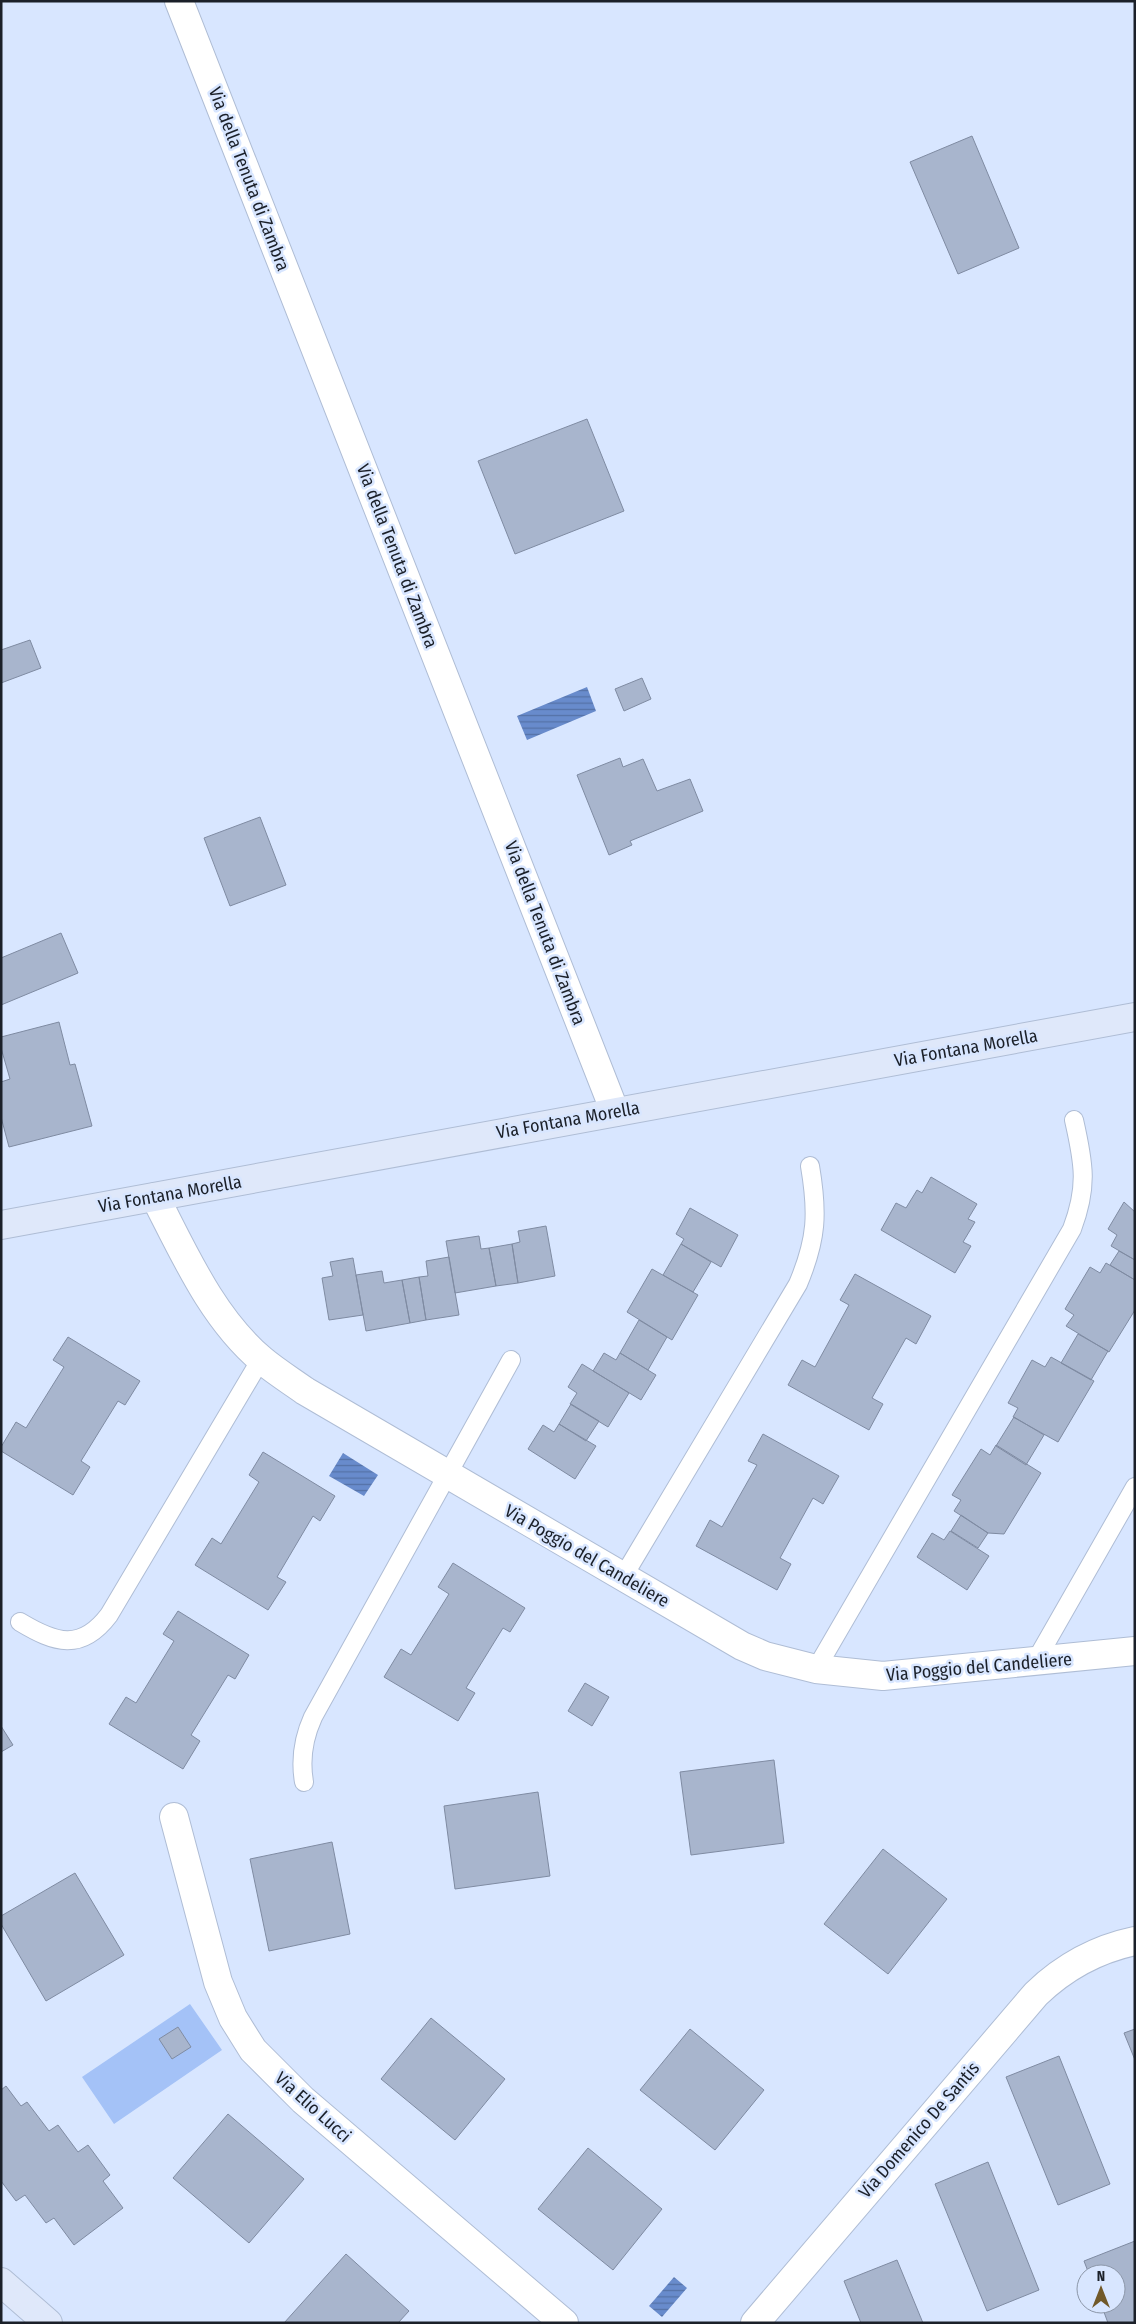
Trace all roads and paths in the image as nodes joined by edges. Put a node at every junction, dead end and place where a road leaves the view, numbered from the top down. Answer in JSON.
{"nodes":[{"id":1,"x":180,"y":1,"type":"edge"},
{"id":2,"x":1135,"y":1017,"type":"edge"},
{"id":3,"x":615,"y":1112,"type":"junction"},
{"id":4,"x":1074,"y":1120,"type":"dead end"},
{"id":5,"x":810,"y":1166,"type":"dead end"},
{"id":6,"x":155,"y":1197,"type":"junction"},
{"id":7,"x":1,"y":1225,"type":"edge"},
{"id":8,"x":261,"y":1359,"type":"junction"},
{"id":9,"x":511,"y":1360,"type":"dead end"},
{"id":10,"x":447,"y":1475,"type":"junction"},
{"id":11,"x":1135,"y":1487,"type":"edge"},
{"id":12,"x":623,"y":1577,"type":"junction"},
{"id":13,"x":20,"y":1622,"type":"dead end"},
{"id":14,"x":1135,"y":1652,"type":"edge"},
{"id":15,"x":1035,"y":1662,"type":"junction"},
{"id":16,"x":816,"y":1669,"type":"junction"},
{"id":17,"x":304,"y":1782,"type":"dead end"},
{"id":18,"x":174,"y":1817,"type":"dead end"},
{"id":19,"x":1135,"y":1941,"type":"edge"},
{"id":20,"x":1,"y":2282,"type":"edge"},
{"id":21,"x":48,"y":2323,"type":"edge"},
{"id":22,"x":564,"y":2323,"type":"edge"},
{"id":23,"x":755,"y":2323,"type":"edge"}],
"edges":[{"from":1,"to":3,"type":"street","name":"Via della Tenuta di Zambra"},
{"from":2,"to":3,"type":"street","name":"Via Fontana Morella"},
{"from":3,"to":6,"type":"street","name":"Via Fontana Morella"},
{"from":4,"to":16,"type":"lane"},
{"from":5,"to":12,"type":"lane"},
{"from":6,"to":7,"type":"street","name":"Via Fontana Morella"},
{"from":6,"to":8,"type":"street","name":"Via Poggio del Candeliere"},
{"from":8,"to":10,"type":"street","name":"Via Poggio del Candeliere"},
{"from":8,"to":13,"type":"lane"},
{"from":9,"to":10,"type":"lane"},
{"from":10,"to":12,"type":"street","name":"Via Poggio del Candeliere"},
{"from":10,"to":17,"type":"lane"},
{"from":11,"to":15,"type":"lane"},
{"from":12,"to":16,"type":"street","name":"Via Poggio del Candeliere"},
{"from":14,"to":15,"type":"street","name":"Via Poggio del Candeliere"},
{"from":15,"to":16,"type":"street","name":"Via Poggio del Candeliere"},
{"from":18,"to":22,"type":"street","name":"Via Elio Lucci"},
{"from":19,"to":23,"type":"street","name":"Via Domenico De Santis"},
{"from":20,"to":21,"type":"street"}]}
